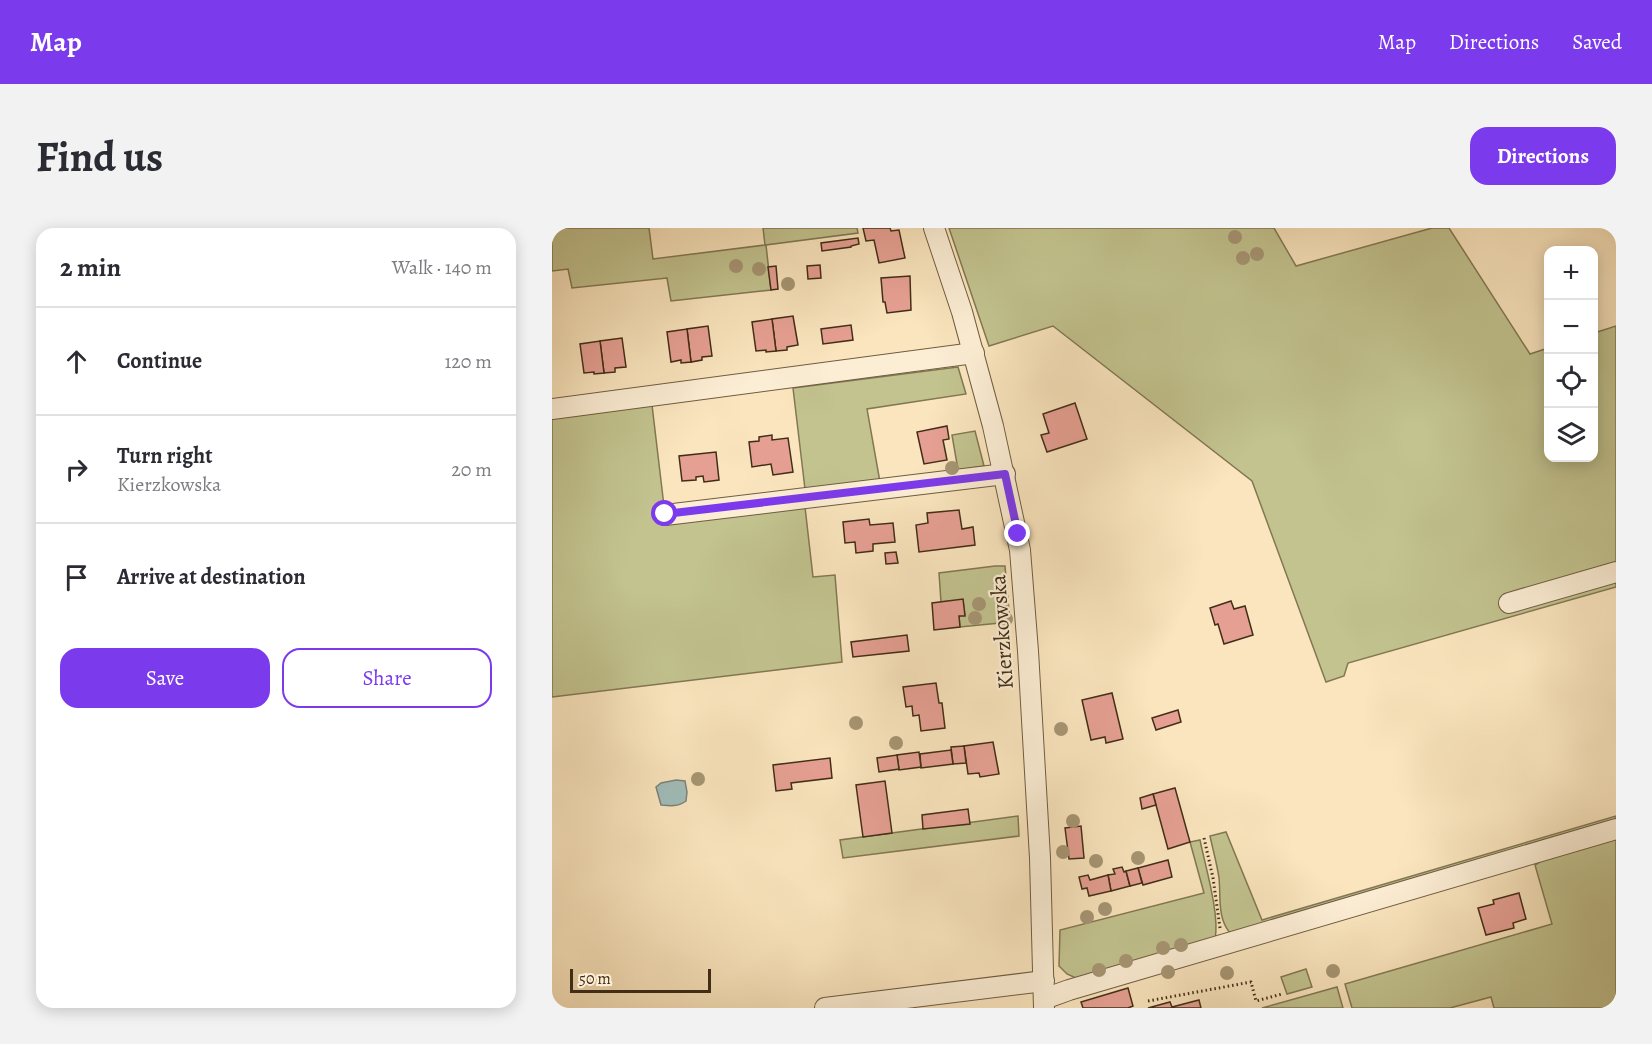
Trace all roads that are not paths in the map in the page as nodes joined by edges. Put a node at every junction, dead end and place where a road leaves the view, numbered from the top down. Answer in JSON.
{"nodes":[{"id":1,"x":934,"y":228,"type":"edge"},
{"id":2,"x":974,"y":353,"type":"junction"},
{"id":3,"x":552,"y":409,"type":"edge"},
{"id":4,"x":1005,"y":474,"type":"junction"},
{"id":5,"x":665,"y":514,"type":"dead end"},
{"id":6,"x":1616,"y":572,"type":"edge"},
{"id":7,"x":1509,"y":603,"type":"dead end"},
{"id":8,"x":1616,"y":829,"type":"edge"},
{"id":9,"x":1044,"y":996,"type":"edge"},
{"id":10,"x":825,"y":1008,"type":"edge"}],
"edges":[{"from":1,"to":2,"type":"street","name":"Kierzkowska"},
{"from":2,"to":3,"type":"street"},
{"from":2,"to":4,"type":"street","name":"Kierzkowska"},
{"from":4,"to":5,"type":"street"},
{"from":4,"to":9,"type":"street","name":"Kierzkowska"},
{"from":6,"to":7,"type":"street"},
{"from":8,"to":9,"type":"street"},
{"from":9,"to":10,"type":"street"}]}
